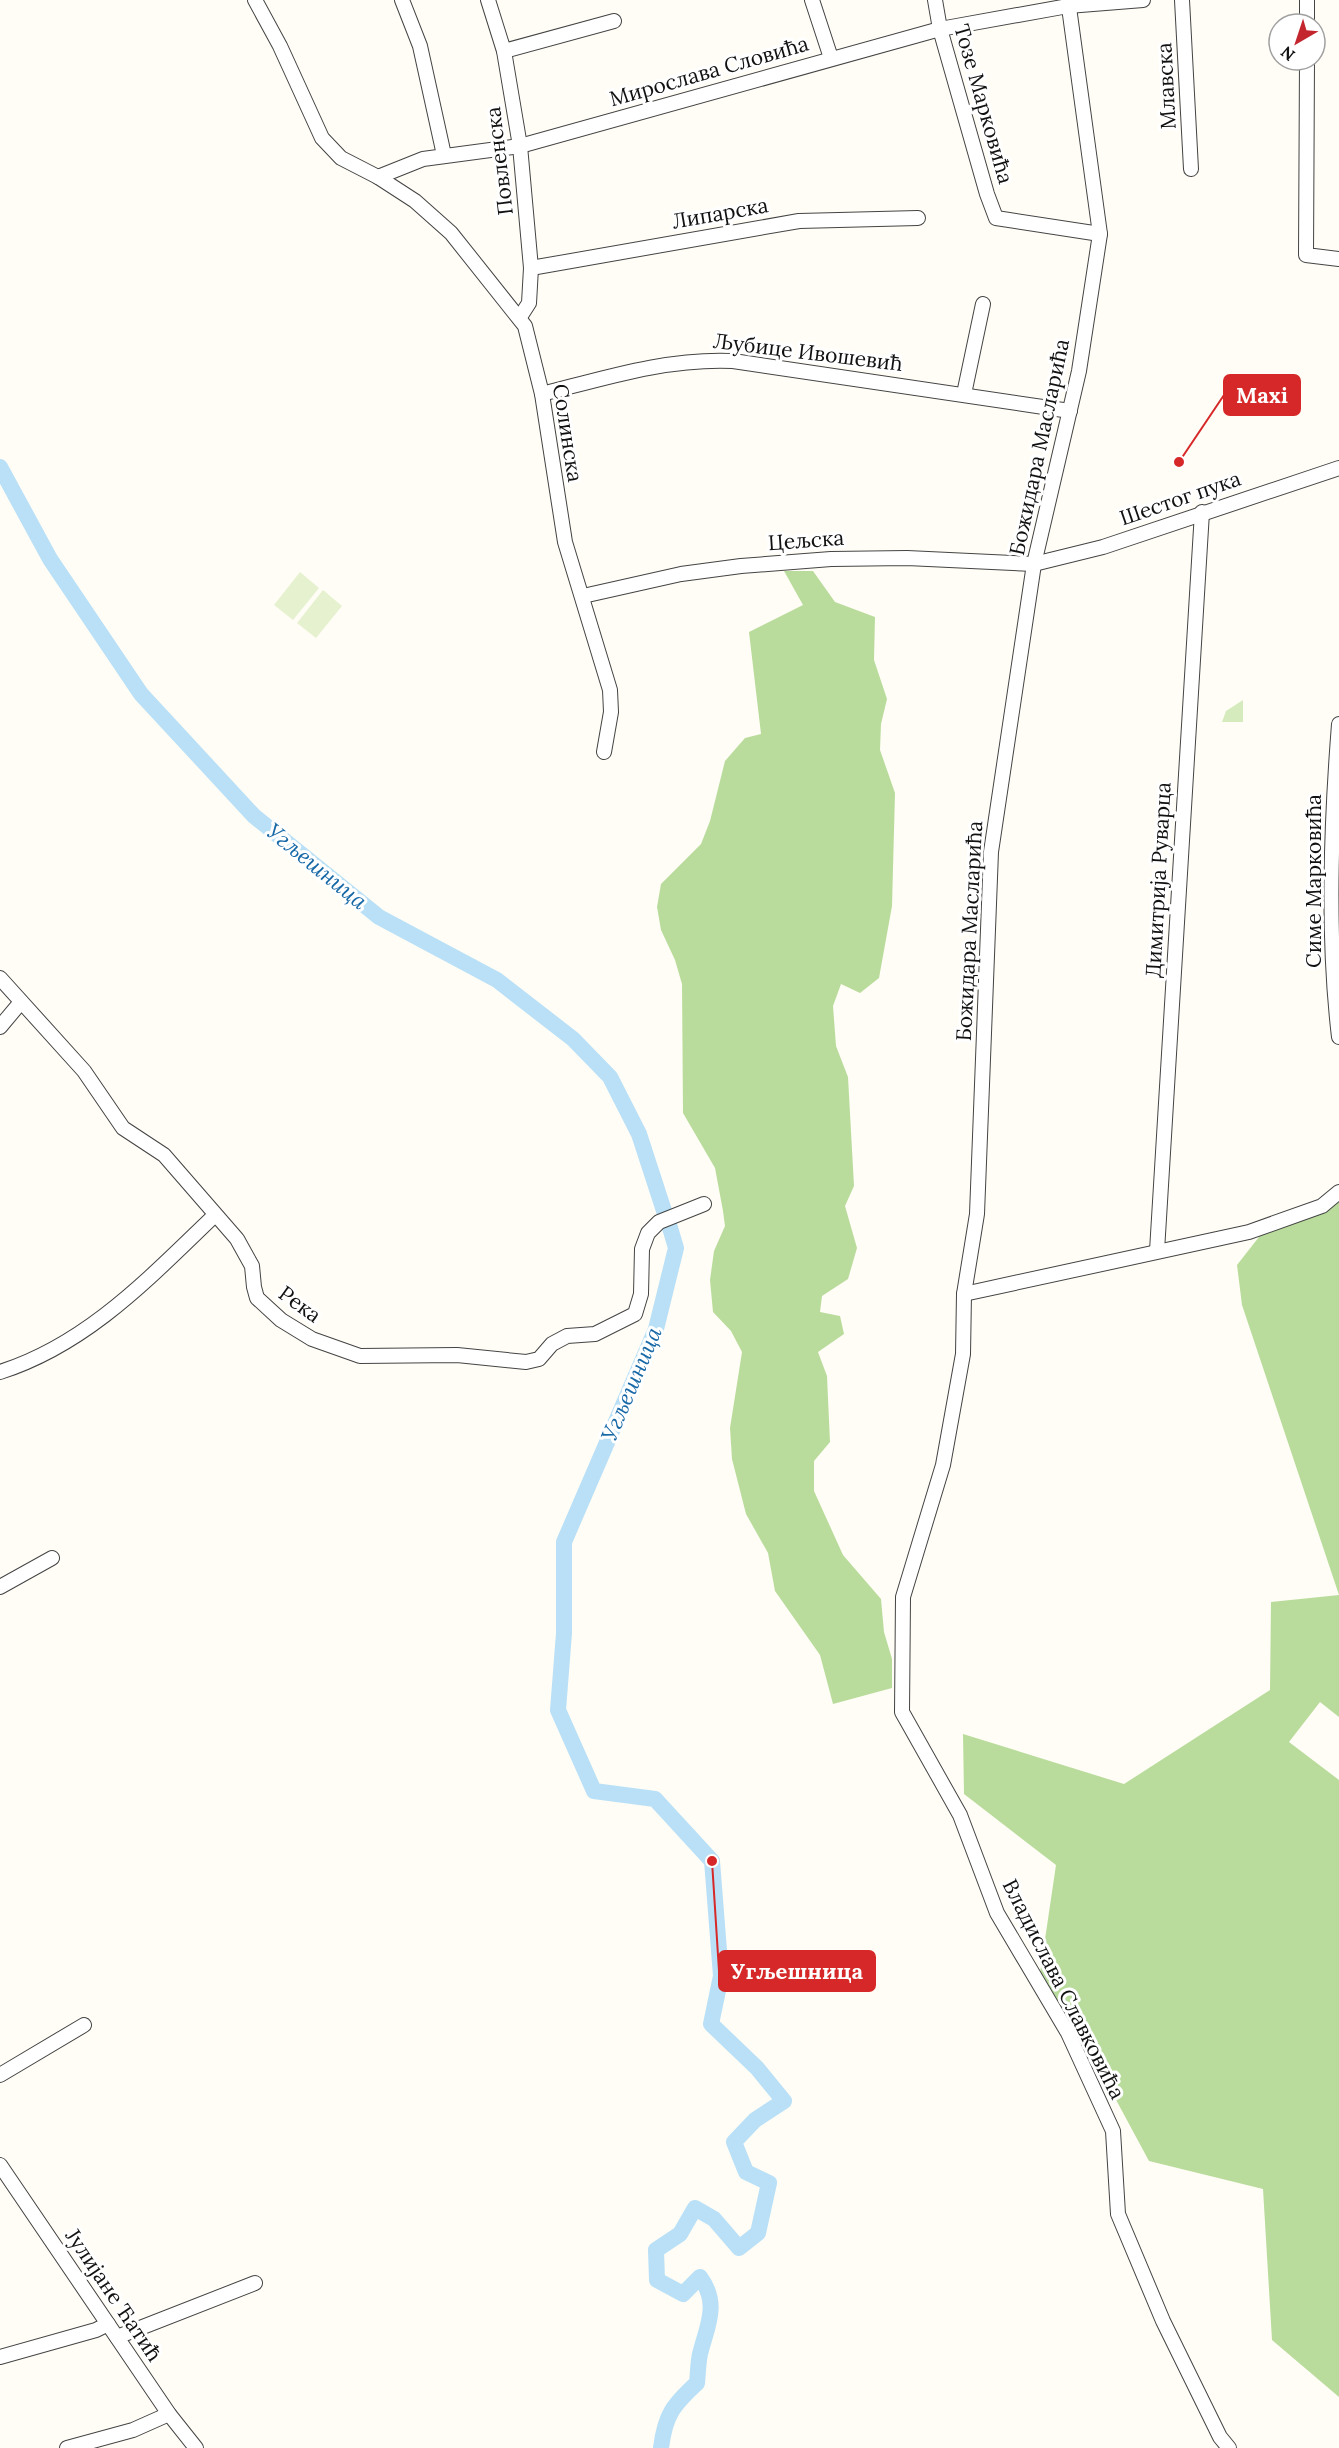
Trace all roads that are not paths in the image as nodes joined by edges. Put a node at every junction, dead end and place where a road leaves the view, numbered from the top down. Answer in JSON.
{"nodes":[{"id":1,"x":255,"y":0,"type":"edge"},
{"id":2,"x":402,"y":0,"type":"edge"},
{"id":3,"x":488,"y":0,"type":"edge"},
{"id":4,"x":813,"y":0,"type":"edge"},
{"id":5,"x":935,"y":0,"type":"edge"},
{"id":6,"x":1143,"y":0,"type":"edge"},
{"id":7,"x":1182,"y":0,"type":"edge"},
{"id":8,"x":1068,"y":3,"type":"edge"},
{"id":9,"x":614,"y":21,"type":"dead end"},
{"id":10,"x":940,"y":29,"type":"junction"},
{"id":11,"x":504,"y":51,"type":"junction"},
{"id":12,"x":831,"y":58,"type":"junction"},
{"id":13,"x":1306,"y":72,"type":"edge"},
{"id":14,"x":520,"y":146,"type":"junction"},
{"id":15,"x":444,"y":155,"type":"junction"},
{"id":16,"x":1191,"y":169,"type":"dead end"},
{"id":17,"x":378,"y":177,"type":"junction"},
{"id":18,"x":918,"y":218,"type":"dead end"},
{"id":19,"x":1100,"y":234,"type":"junction"},
{"id":20,"x":1339,"y":260,"type":"edge"},
{"id":21,"x":531,"y":268,"type":"junction"},
{"id":22,"x":983,"y":304,"type":"dead end"},
{"id":23,"x":520,"y":317,"type":"junction"},
{"id":24,"x":542,"y":394,"type":"junction"},
{"id":25,"x":964,"y":394,"type":"junction"},
{"id":26,"x":1071,"y":411,"type":"junction"},
{"id":27,"x":1339,"y":468,"type":"edge"},
{"id":28,"x":1202,"y":512,"type":"junction"},
{"id":29,"x":1034,"y":564,"type":"junction"},
{"id":30,"x":583,"y":596,"type":"junction"},
{"id":31,"x":1339,"y":724,"type":"edge"},
{"id":32,"x":603,"y":752,"type":"dead end"},
{"id":33,"x":0,"y":978,"type":"edge"},
{"id":34,"x":21,"y":1002,"type":"junction"},
{"id":35,"x":0,"y":1027,"type":"edge"},
{"id":36,"x":1339,"y":1037,"type":"edge"},
{"id":37,"x":1339,"y":1192,"type":"edge"},
{"id":38,"x":704,"y":1204,"type":"dead end"},
{"id":39,"x":215,"y":1215,"type":"junction"},
{"id":40,"x":1157,"y":1251,"type":"junction"},
{"id":41,"x":964,"y":1294,"type":"junction"},
{"id":42,"x":0,"y":1372,"type":"edge"},
{"id":43,"x":52,"y":1558,"type":"dead end"},
{"id":44,"x":0,"y":1587,"type":"edge"},
{"id":45,"x":960,"y":1815,"type":"joint"},
{"id":46,"x":84,"y":2025,"type":"dead end"},
{"id":47,"x":0,"y":2075,"type":"edge"},
{"id":48,"x":0,"y":2164,"type":"edge"},
{"id":49,"x":255,"y":2283,"type":"dead end"},
{"id":50,"x":108,"y":2324,"type":"junction"},
{"id":51,"x":117,"y":2337,"type":"junction"},
{"id":52,"x":0,"y":2357,"type":"edge"},
{"id":53,"x":169,"y":2414,"type":"junction"},
{"id":54,"x":67,"y":2448,"type":"edge"},
{"id":55,"x":196,"y":2448,"type":"edge"},
{"id":56,"x":1229,"y":2448,"type":"edge"}],
"edges":[{"from":1,"to":17,"type":"street","name":"Солинска"},
{"from":2,"to":15,"type":"street"},
{"from":3,"to":11,"type":"street","name":"Повленска"},
{"from":4,"to":12,"type":"street"},
{"from":5,"to":10,"type":"street","name":"Тозе Марковића"},
{"from":6,"to":8,"type":"street","name":"Мирослава Словића"},
{"from":7,"to":16,"type":"street","name":"Млавска"},
{"from":8,"to":10,"type":"street","name":"Мирослава Словића"},
{"from":8,"to":19,"type":"street","name":"Божидара Масларића"},
{"from":9,"to":11,"type":"street"},
{"from":10,"to":12,"type":"street","name":"Мирослава Словића"},
{"from":10,"to":19,"type":"street","name":"Тозе Марковића"},
{"from":11,"to":14,"type":"street","name":"Повленска"},
{"from":12,"to":14,"type":"street","name":"Мирослава Словића"},
{"from":13,"to":20,"type":"street"},
{"from":14,"to":15,"type":"street","name":"Мирослава Словића"},
{"from":14,"to":21,"type":"street","name":"Повленска"},
{"from":15,"to":17,"type":"street"},
{"from":17,"to":23,"type":"street","name":"Солинска"},
{"from":18,"to":21,"type":"street","name":"Липарска"},
{"from":19,"to":26,"type":"street","name":"Божидара Масларића"},
{"from":21,"to":23,"type":"street","name":"Повленска"},
{"from":22,"to":25,"type":"street"},
{"from":23,"to":24,"type":"street","name":"Солинска"},
{"from":24,"to":25,"type":"street","name":"Љубице Ивошевић"},
{"from":24,"to":30,"type":"street","name":"Солинска"},
{"from":25,"to":26,"type":"street","name":"Љубице Ивошевић"},
{"from":26,"to":29,"type":"street","name":"Божидара Масларића"},
{"from":27,"to":28,"type":"street","name":"Шестог пука"},
{"from":28,"to":29,"type":"street","name":"Шестог пука"},
{"from":28,"to":40,"type":"street","name":"Димитрија Руварца"},
{"from":29,"to":30,"type":"street","name":"Цељска"},
{"from":29,"to":41,"type":"street","name":"Божидара Масларића"},
{"from":30,"to":32,"type":"street","name":"Солинска"},
{"from":31,"to":36,"type":"street","name":"Симе Марковића"},
{"from":33,"to":34,"type":"street","name":"Река"},
{"from":34,"to":35,"type":"street"},
{"from":34,"to":39,"type":"street","name":"Река"},
{"from":37,"to":40,"type":"street"},
{"from":38,"to":39,"type":"street","name":"Река"},
{"from":39,"to":42,"type":"street"},
{"from":40,"to":41,"type":"street"},
{"from":41,"to":45,"type":"street","name":"Божидара Масларића"},
{"from":43,"to":44,"type":"street"},
{"from":45,"to":56,"type":"street","name":"Владислава Славковића"},
{"from":46,"to":47,"type":"street"},
{"from":48,"to":50,"type":"street","name":"Јулијане Ћатић"},
{"from":49,"to":51,"type":"street"},
{"from":50,"to":51,"type":"street","name":"Јулијане Ћатић"},
{"from":50,"to":52,"type":"street"},
{"from":51,"to":53,"type":"street","name":"Јулијане Ћатић"},
{"from":53,"to":54,"type":"street"},
{"from":53,"to":55,"type":"street","name":"Јулијане Ћатић"}]}
